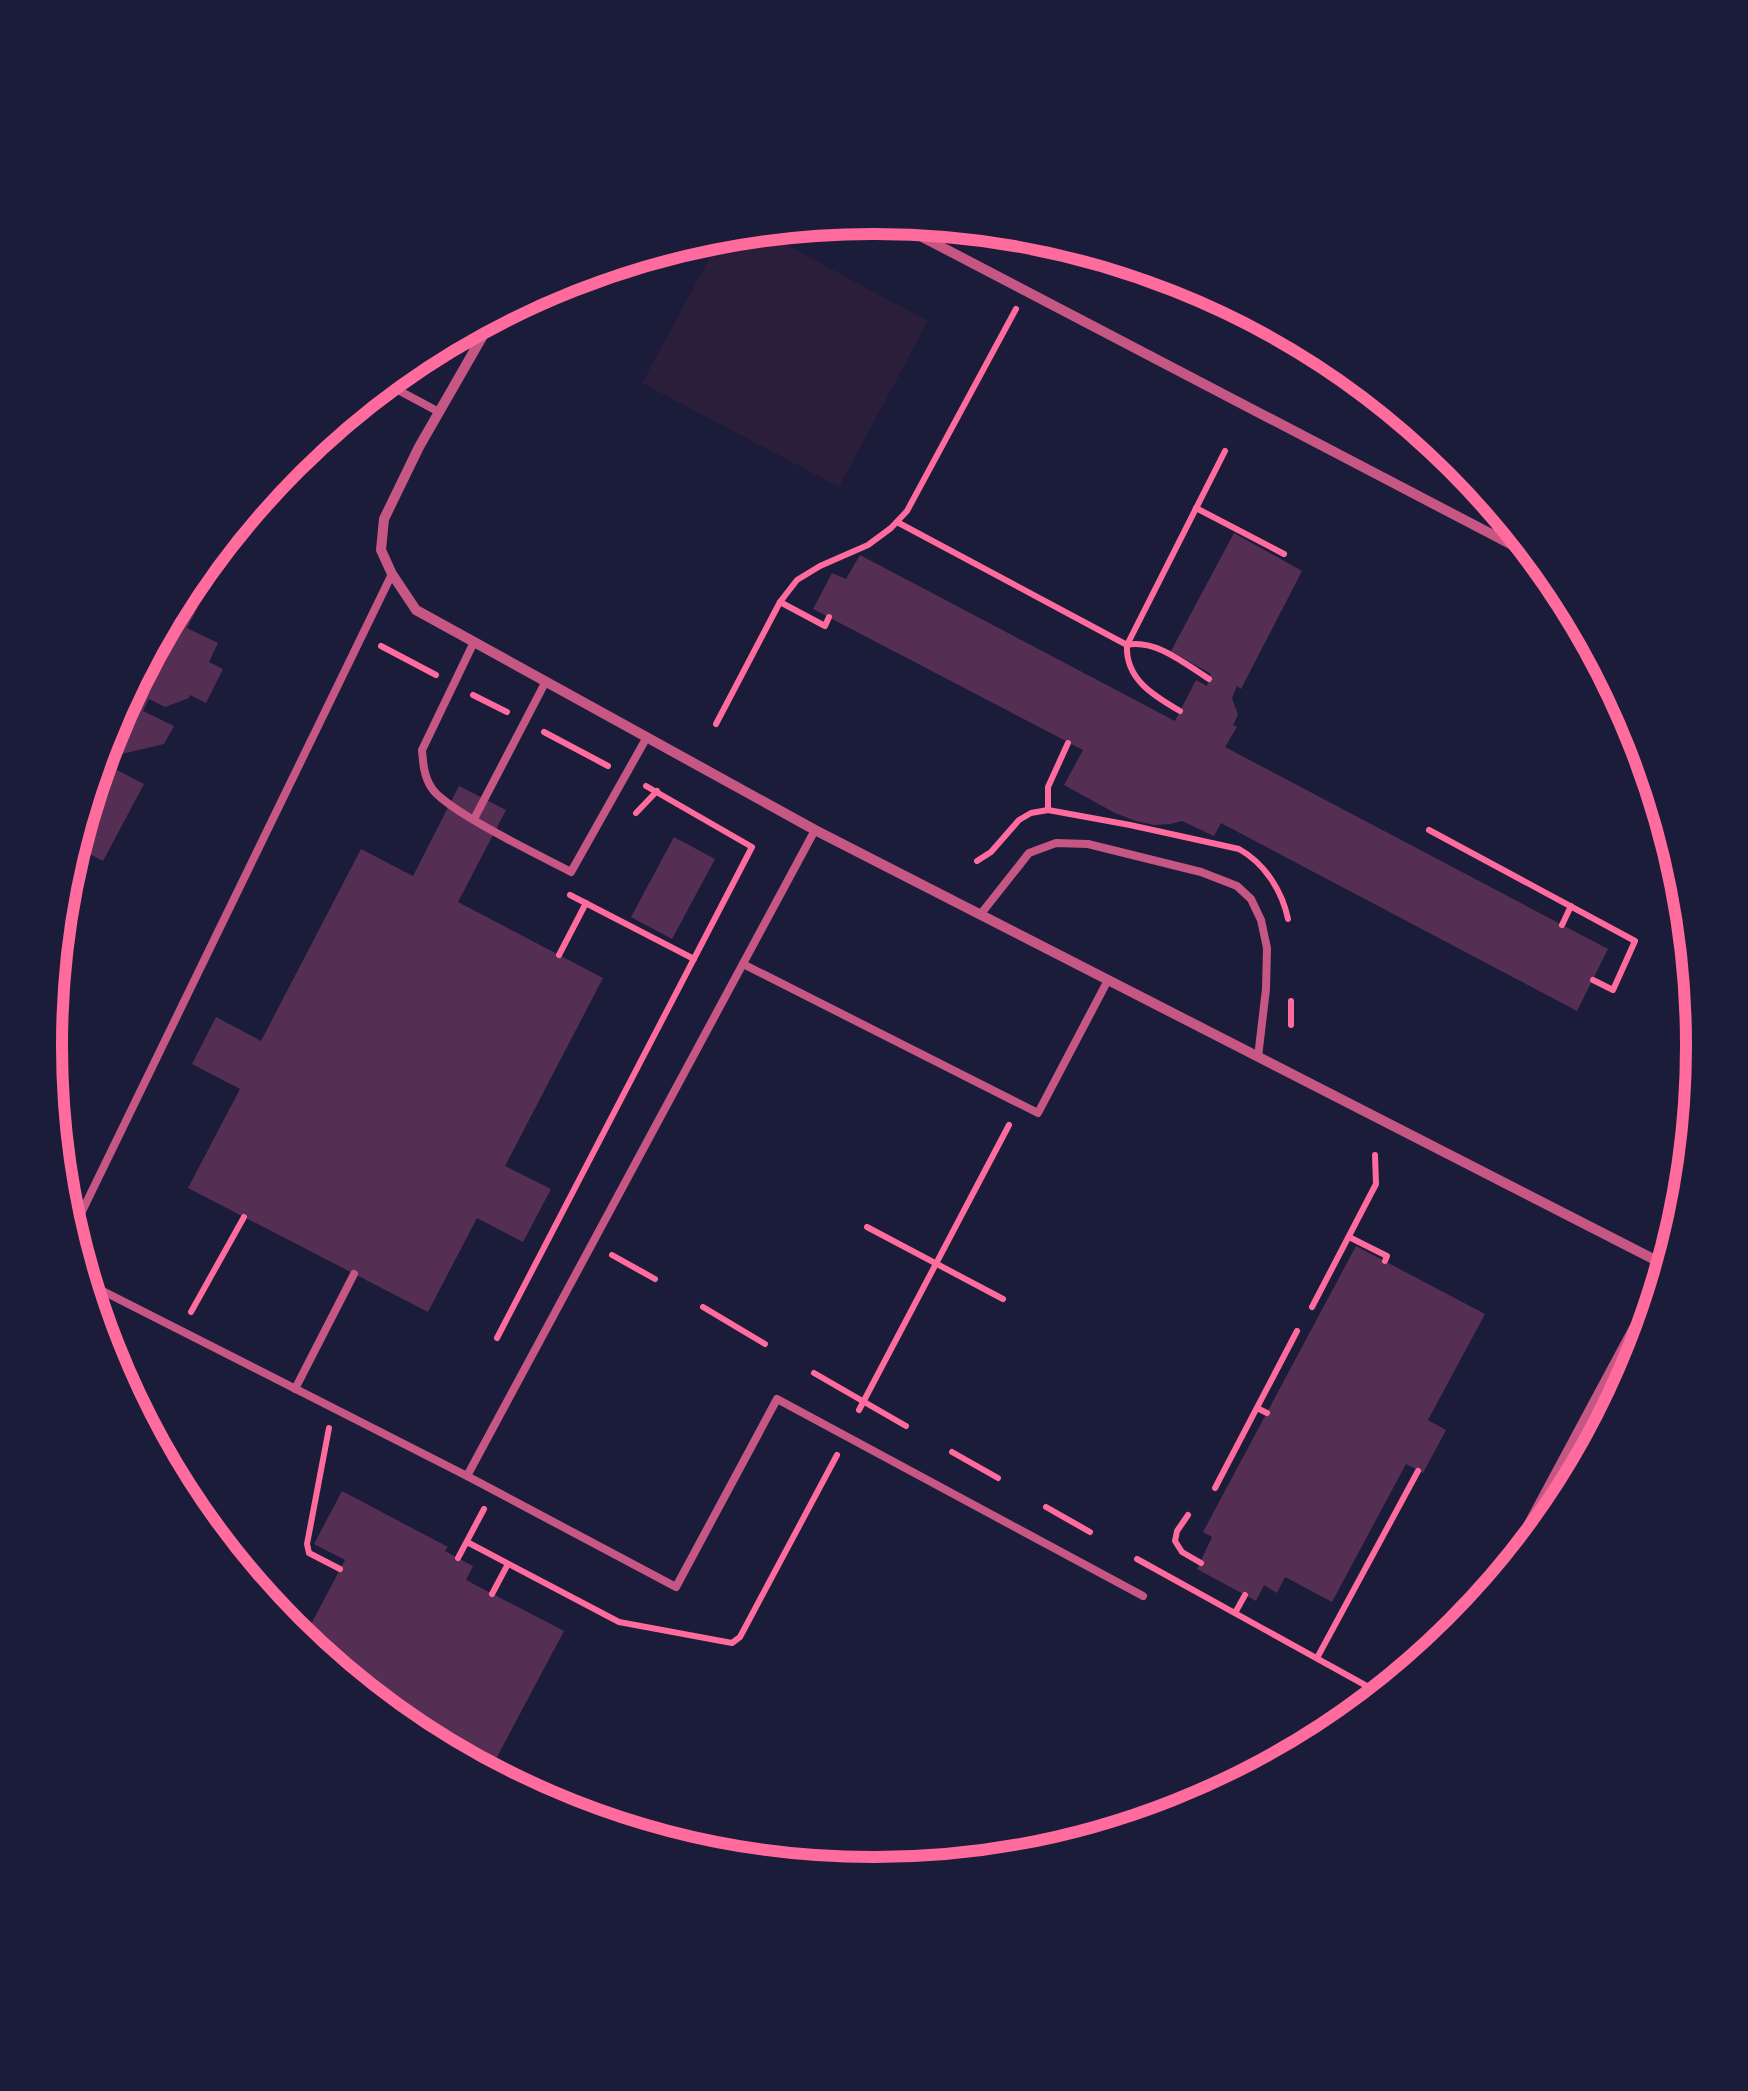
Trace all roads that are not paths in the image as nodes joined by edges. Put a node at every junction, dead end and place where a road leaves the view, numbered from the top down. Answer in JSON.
{"nodes":[{"id":1,"x":921,"y":236,"type":"edge"},
{"id":2,"x":484,"y":334,"type":"edge"},
{"id":3,"x":397,"y":390,"type":"edge"},
{"id":4,"x":439,"y":412,"type":"junction"},
{"id":5,"x":1513,"y":546,"type":"edge"},
{"id":6,"x":392,"y":574,"type":"junction"},
{"id":7,"x":474,"y":642,"type":"junction"},
{"id":8,"x":546,"y":682,"type":"junction"},
{"id":9,"x":647,"y":738,"type":"junction"},
{"id":10,"x":474,"y":819,"type":"junction"},
{"id":11,"x":815,"y":830,"type":"junction"},
{"id":12,"x":980,"y":915,"type":"junction"},
{"id":13,"x":744,"y":964,"type":"junction"},
{"id":14,"x":1108,"y":980,"type":"junction"},
{"id":15,"x":1258,"y":1057,"type":"junction"},
{"id":16,"x":80,"y":1215,"type":"edge"},
{"id":17,"x":1656,"y":1261,"type":"edge"},
{"id":18,"x":354,"y":1274,"type":"dead end"},
{"id":19,"x":101,"y":1290,"type":"edge"},
{"id":20,"x":1636,"y":1322,"type":"edge"},
{"id":21,"x":295,"y":1389,"type":"junction"},
{"id":22,"x":467,"y":1476,"type":"junction"},
{"id":23,"x":1527,"y":1528,"type":"edge"},
{"id":24,"x":1144,"y":1596,"type":"dead end"}],
"edges":[{"from":1,"to":5,"type":"street"},
{"from":2,"to":4,"type":"street"},
{"from":3,"to":4,"type":"lane"},
{"from":4,"to":6,"type":"street"},
{"from":6,"to":7,"type":"street"},
{"from":6,"to":16,"type":"lane"},
{"from":7,"to":8,"type":"street"},
{"from":7,"to":10,"type":"lane"},
{"from":8,"to":9,"type":"street"},
{"from":8,"to":10,"type":"lane"},
{"from":9,"to":10,"type":"lane"},
{"from":9,"to":11,"type":"street"},
{"from":11,"to":12,"type":"street"},
{"from":11,"to":13,"type":"lane"},
{"from":12,"to":14,"type":"street"},
{"from":12,"to":15,"type":"lane"},
{"from":13,"to":14,"type":"lane"},
{"from":13,"to":22,"type":"lane"},
{"from":14,"to":15,"type":"street"},
{"from":15,"to":17,"type":"street"},
{"from":18,"to":21,"type":"lane"},
{"from":19,"to":21,"type":"lane"},
{"from":20,"to":23,"type":"street"},
{"from":21,"to":22,"type":"lane"},
{"from":22,"to":24,"type":"lane"}]}
